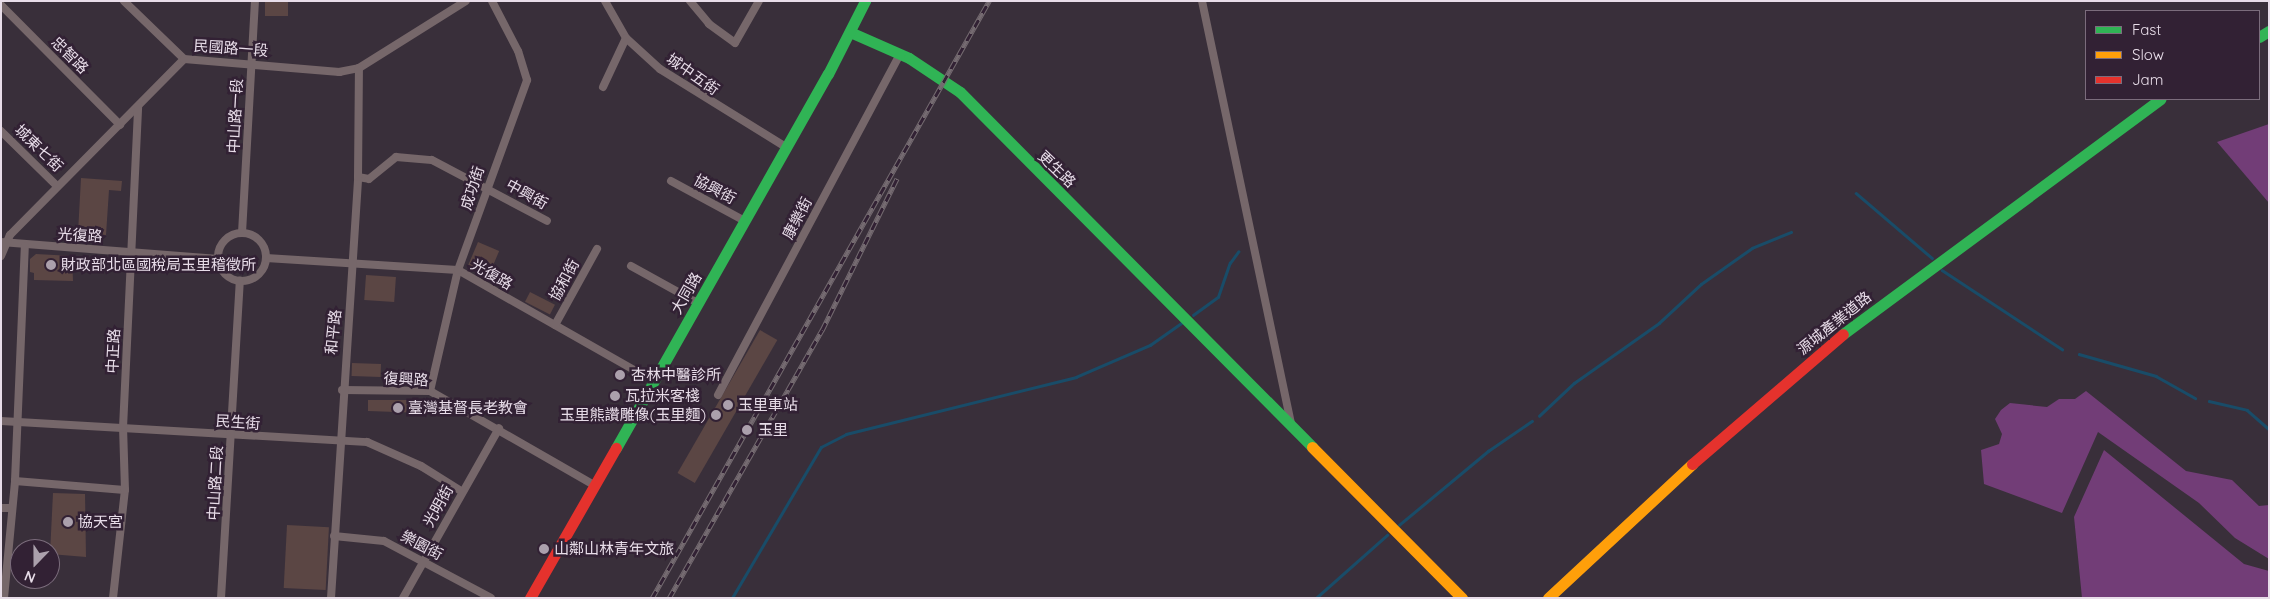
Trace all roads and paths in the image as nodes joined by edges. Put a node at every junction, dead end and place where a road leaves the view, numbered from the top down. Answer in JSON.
{"nodes":[{"id":1,"x":124,"y":1,"type":"edge"},
{"id":2,"x":255,"y":1,"type":"edge"},
{"id":3,"x":466,"y":1,"type":"edge"},
{"id":4,"x":492,"y":1,"type":"edge"},
{"id":5,"x":605,"y":1,"type":"edge"},
{"id":6,"x":690,"y":1,"type":"edge"},
{"id":7,"x":759,"y":1,"type":"edge"},
{"id":8,"x":865,"y":1,"type":"edge"},
{"id":9,"x":1202,"y":1,"type":"edge"},
{"id":10,"x":1,"y":5,"type":"edge"},
{"id":11,"x":850,"y":32,"type":"junction"},
{"id":12,"x":626,"y":38,"type":"junction"},
{"id":13,"x":900,"y":54,"type":"junction"},
{"id":14,"x":184,"y":59,"type":"junction"},
{"id":15,"x":252,"y":63,"type":"junction"},
{"id":16,"x":359,"y":68,"type":"junction"},
{"id":17,"x":603,"y":87,"type":"dead end"},
{"id":18,"x":2160,"y":100,"type":"edge"},
{"id":19,"x":138,"y":106,"type":"junction"},
{"id":20,"x":120,"y":125,"type":"junction"},
{"id":21,"x":1,"y":131,"type":"edge"},
{"id":22,"x":786,"y":147,"type":"junction"},
{"id":23,"x":358,"y":178,"type":"junction"},
{"id":24,"x":671,"y":181,"type":"dead end"},
{"id":25,"x":58,"y":186,"type":"junction"},
{"id":26,"x":487,"y":187,"type":"junction"},
{"id":27,"x":547,"y":221,"type":"dead end"},
{"id":28,"x":745,"y":221,"type":"junction"},
{"id":29,"x":242,"y":233,"type":"junction"},
{"id":30,"x":4,"y":243,"type":"edge"},
{"id":31,"x":25,"y":246,"type":"junction"},
{"id":32,"x":597,"y":249,"type":"dead end"},
{"id":33,"x":133,"y":252,"type":"junction"},
{"id":34,"x":1,"y":256,"type":"edge"},
{"id":35,"x":266,"y":258,"type":"junction"},
{"id":36,"x":218,"y":259,"type":"junction"},
{"id":37,"x":354,"y":264,"type":"junction"},
{"id":38,"x":631,"y":266,"type":"dead end"},
{"id":39,"x":458,"y":270,"type":"junction"},
{"id":40,"x":240,"y":281,"type":"junction"},
{"id":41,"x":698,"y":303,"type":"junction"},
{"id":42,"x":555,"y":325,"type":"junction"},
{"id":43,"x":653,"y":381,"type":"junction"},
{"id":44,"x":342,"y":390,"type":"junction"},
{"id":45,"x":430,"y":391,"type":"junction"},
{"id":46,"x":718,"y":395,"type":"dead end"},
{"id":47,"x":1,"y":422,"type":"edge"},
{"id":48,"x":16,"y":422,"type":"junction"},
{"id":49,"x":1292,"y":426,"type":"junction"},
{"id":50,"x":123,"y":428,"type":"junction"},
{"id":51,"x":499,"y":428,"type":"junction"},
{"id":52,"x":231,"y":435,"type":"junction"},
{"id":53,"x":340,"y":439,"type":"junction"},
{"id":54,"x":15,"y":481,"type":"junction"},
{"id":55,"x":594,"y":485,"type":"junction"},
{"id":56,"x":125,"y":490,"type":"junction"},
{"id":57,"x":461,"y":491,"type":"junction"},
{"id":58,"x":1,"y":508,"type":"edge"},
{"id":59,"x":12,"y":508,"type":"junction"},
{"id":60,"x":334,"y":536,"type":"junction"},
{"id":61,"x":423,"y":561,"type":"junction"},
{"id":62,"x":4,"y":598,"type":"edge"},
{"id":63,"x":113,"y":598,"type":"edge"},
{"id":64,"x":221,"y":598,"type":"edge"},
{"id":65,"x":331,"y":598,"type":"edge"},
{"id":66,"x":402,"y":598,"type":"edge"},
{"id":67,"x":491,"y":598,"type":"edge"},
{"id":68,"x":530,"y":598,"type":"edge"},
{"id":69,"x":1462,"y":598,"type":"edge"},
{"id":70,"x":1548,"y":598,"type":"edge"}],
"edges":[{"from":1,"to":14,"type":"street"},
{"from":2,"to":15,"type":"street","name":"中山路一段"},
{"from":3,"to":16,"type":"street","name":"民國路一段"},
{"from":4,"to":26,"type":"street","name":"成功街"},
{"from":5,"to":12,"type":"street","name":"城中五街"},
{"from":6,"to":7,"type":"street"},
{"from":8,"to":11,"type":"street","name":"大同路"},
{"from":9,"to":49,"type":"street"},
{"from":10,"to":20,"type":"street","name":"忠智路"},
{"from":11,"to":13,"type":"street","name":"更生路"},
{"from":11,"to":22,"type":"street","name":"大同路"},
{"from":12,"to":17,"type":"street"},
{"from":12,"to":22,"type":"street","name":"城中五街"},
{"from":13,"to":46,"type":"street","name":"康樂街"},
{"from":13,"to":49,"type":"street","name":"更生路"},
{"from":14,"to":15,"type":"street","name":"民國路一段"},
{"from":14,"to":19,"type":"street","name":"民國路一段"},
{"from":15,"to":16,"type":"street","name":"民國路一段"},
{"from":15,"to":29,"type":"street","name":"中山路一段"},
{"from":16,"to":23,"type":"street","name":"和平路"},
{"from":18,"to":70,"type":"street","name":"源城產業道路"},
{"from":19,"to":20,"type":"street","name":"民國路一段"},
{"from":19,"to":33,"type":"street","name":"中正路"},
{"from":20,"to":25,"type":"street","name":"民國路一段"},
{"from":21,"to":25,"type":"street","name":"城東七街"},
{"from":22,"to":28,"type":"street","name":"大同路"},
{"from":23,"to":26,"type":"street","name":"中興街"},
{"from":23,"to":37,"type":"street","name":"和平路"},
{"from":24,"to":28,"type":"street","name":"協興街"},
{"from":25,"to":30,"type":"street","name":"民國路一段"},
{"from":26,"to":27,"type":"street","name":"中興街"},
{"from":26,"to":39,"type":"street","name":"成功街"},
{"from":28,"to":41,"type":"street","name":"大同路"},
{"from":29,"to":35,"type":"street"},
{"from":29,"to":36,"type":"street"},
{"from":30,"to":31,"type":"street","name":"光復路"},
{"from":30,"to":34,"type":"street","name":"民國路一段"},
{"from":31,"to":33,"type":"street","name":"光復路"},
{"from":31,"to":48,"type":"street"},
{"from":32,"to":42,"type":"street","name":"協和街"},
{"from":33,"to":36,"type":"street","name":"光復路"},
{"from":33,"to":50,"type":"street","name":"中正路"},
{"from":35,"to":37,"type":"street","name":"光復路"},
{"from":35,"to":40,"type":"street"},
{"from":36,"to":40,"type":"street"},
{"from":37,"to":39,"type":"street","name":"光復路"},
{"from":37,"to":44,"type":"street","name":"和平路"},
{"from":38,"to":41,"type":"street"},
{"from":39,"to":42,"type":"street","name":"光復路"},
{"from":39,"to":45,"type":"street","name":"成功街"},
{"from":40,"to":52,"type":"street","name":"中山路二段"},
{"from":41,"to":43,"type":"street","name":"大同路"},
{"from":42,"to":43,"type":"street","name":"光復路"},
{"from":43,"to":55,"type":"street","name":"大同路"},
{"from":44,"to":45,"type":"street","name":"復興路"},
{"from":44,"to":53,"type":"street","name":"和平路"},
{"from":45,"to":51,"type":"street","name":"復興路"},
{"from":47,"to":48,"type":"street","name":"民生街"},
{"from":48,"to":50,"type":"street","name":"民生街"},
{"from":48,"to":54,"type":"street"},
{"from":49,"to":69,"type":"street","name":"更生路"},
{"from":50,"to":52,"type":"street","name":"民生街"},
{"from":50,"to":56,"type":"street","name":"中正路"},
{"from":51,"to":55,"type":"street","name":"復興路"},
{"from":51,"to":57,"type":"street","name":"光明街"},
{"from":52,"to":53,"type":"street","name":"民生街"},
{"from":52,"to":64,"type":"street","name":"中山路二段"},
{"from":53,"to":57,"type":"street","name":"民生街"},
{"from":53,"to":60,"type":"street","name":"和平路"},
{"from":54,"to":56,"type":"street"},
{"from":54,"to":59,"type":"street"},
{"from":55,"to":68,"type":"street","name":"大同路"},
{"from":56,"to":63,"type":"street","name":"中正路"},
{"from":57,"to":61,"type":"street","name":"光明街"},
{"from":58,"to":59,"type":"street"},
{"from":59,"to":62,"type":"street"},
{"from":60,"to":61,"type":"street","name":"樂園街"},
{"from":60,"to":65,"type":"street","name":"和平路"},
{"from":61,"to":66,"type":"street","name":"光明街"},
{"from":61,"to":67,"type":"street","name":"樂園街"}]}
